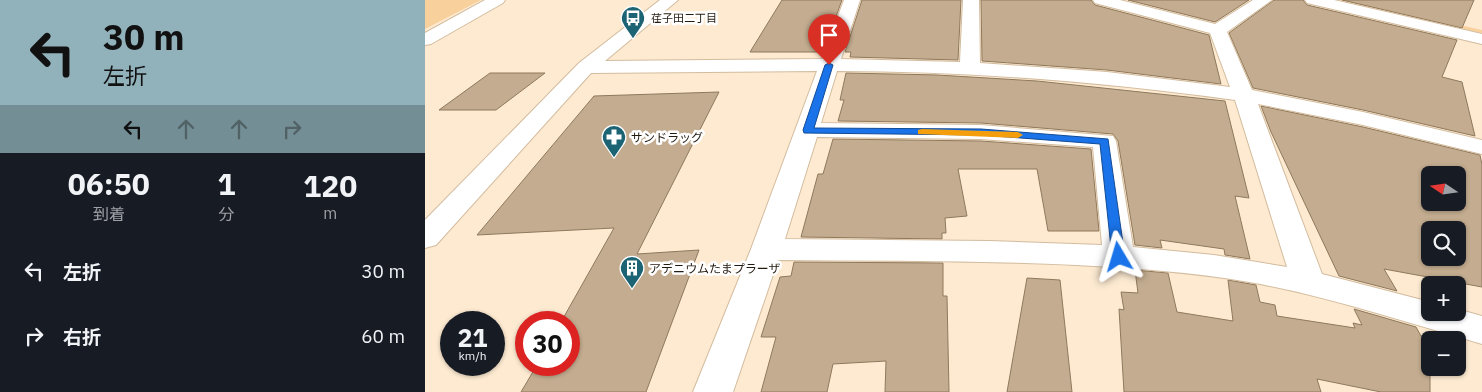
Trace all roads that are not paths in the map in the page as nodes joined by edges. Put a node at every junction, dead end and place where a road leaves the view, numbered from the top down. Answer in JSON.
{"nodes":[{"id":1,"x":497,"y":0,"type":"edge"},
{"id":2,"x":670,"y":0,"type":"edge"},
{"id":3,"x":852,"y":0,"type":"edge"},
{"id":4,"x":971,"y":0,"type":"edge"},
{"id":5,"x":1101,"y":0,"type":"edge"},
{"id":6,"x":1264,"y":0,"type":"edge"},
{"id":7,"x":1313,"y":0,"type":"edge"},
{"id":8,"x":1363,"y":0,"type":"edge"},
{"id":9,"x":1482,"y":26,"type":"edge"},
{"id":10,"x":1218,"y":30,"type":"junction"},
{"id":11,"x":1482,"y":39,"type":"edge"},
{"id":12,"x":425,"y":40,"type":"edge"},
{"id":13,"x":829,"y":65,"type":"junction"},
{"id":14,"x":586,"y":66,"type":"junction"},
{"id":15,"x":970,"y":68,"type":"junction"},
{"id":16,"x":1245,"y":96,"type":"junction"},
{"id":17,"x":808,"y":130,"type":"junction"},
{"id":18,"x":1482,"y":147,"type":"edge"},
{"id":19,"x":425,"y":238,"type":"edge"},
{"id":20,"x":766,"y":249,"type":"junction"},
{"id":21,"x":1119,"y":257,"type":"junction"},
{"id":22,"x":1309,"y":284,"type":"junction"},
{"id":23,"x":1482,"y":330,"type":"edge"},
{"id":24,"x":713,"y":392,"type":"edge"}],
"edges":[{"from":1,"to":12,"type":"street"},
{"from":2,"to":14,"type":"street"},
{"from":3,"to":13,"type":"street"},
{"from":4,"to":15,"type":"street"},
{"from":5,"to":10,"type":"street"},
{"from":6,"to":10,"type":"street"},
{"from":7,"to":11,"type":"street"},
{"from":8,"to":9,"type":"street"},
{"from":10,"to":16,"type":"street"},
{"from":13,"to":14,"type":"street"},
{"from":13,"to":15,"type":"street"},
{"from":13,"to":17,"type":"street"},
{"from":14,"to":19,"type":"street"},
{"from":15,"to":16,"type":"street"},
{"from":16,"to":18,"type":"street"},
{"from":16,"to":22,"type":"street"},
{"from":17,"to":20,"type":"street"},
{"from":17,"to":21,"type":"street"},
{"from":20,"to":21,"type":"street"},
{"from":20,"to":24,"type":"street"},
{"from":21,"to":22,"type":"street"},
{"from":22,"to":23,"type":"street"}]}
